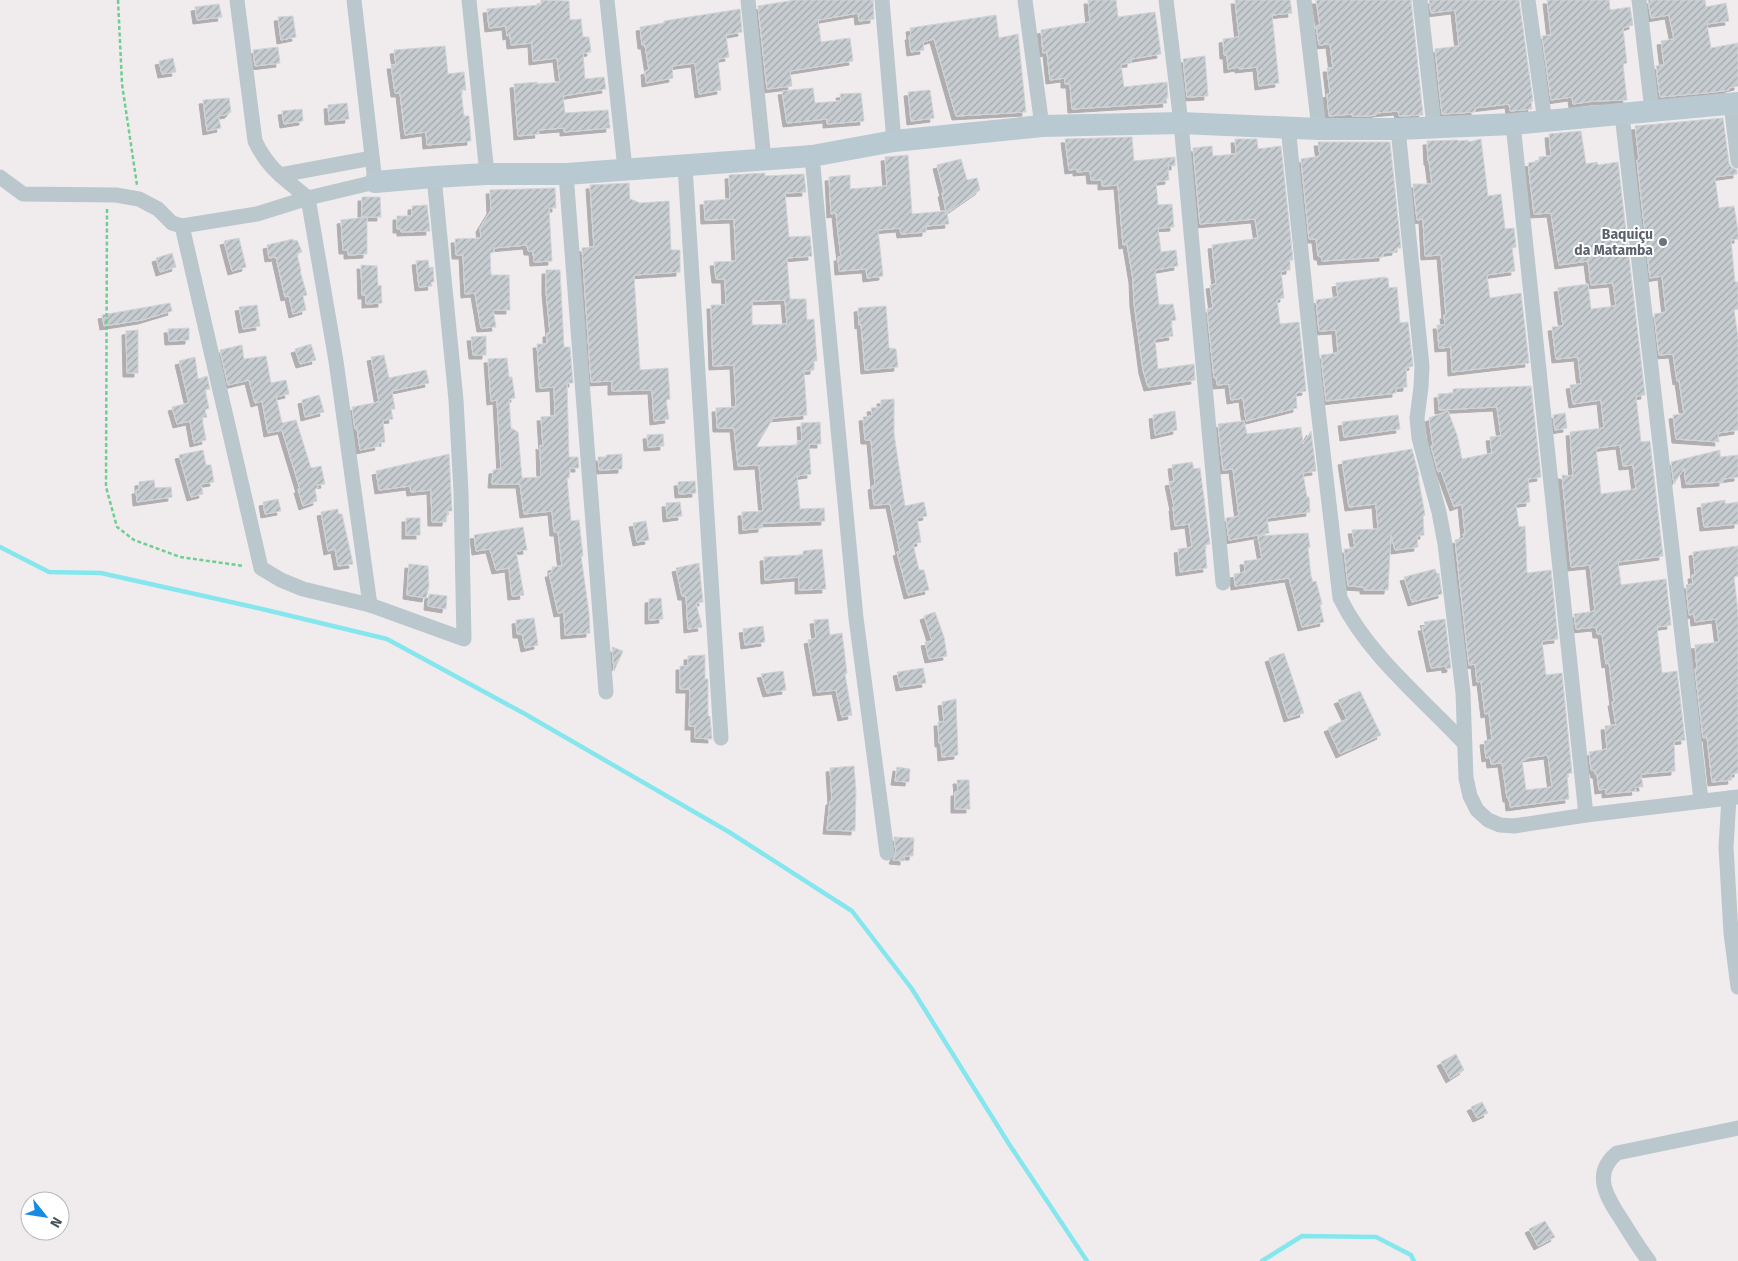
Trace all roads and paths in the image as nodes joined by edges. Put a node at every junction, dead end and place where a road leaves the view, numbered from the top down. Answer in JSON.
{"nodes":[{"id":1,"x":118,"y":0,"type":"edge"},
{"id":2,"x":237,"y":0,"type":"edge"},
{"id":3,"x":354,"y":0,"type":"edge"},
{"id":4,"x":469,"y":0,"type":"edge"},
{"id":5,"x":607,"y":0,"type":"edge"},
{"id":6,"x":748,"y":0,"type":"edge"},
{"id":7,"x":882,"y":0,"type":"edge"},
{"id":8,"x":1025,"y":0,"type":"edge"},
{"id":9,"x":1166,"y":0,"type":"edge"},
{"id":10,"x":1304,"y":0,"type":"edge"},
{"id":11,"x":1420,"y":0,"type":"edge"},
{"id":12,"x":1528,"y":0,"type":"edge"},
{"id":13,"x":1639,"y":0,"type":"edge"},
{"id":14,"x":1734,"y":103,"type":"edge"},
{"id":15,"x":1652,"y":110,"type":"junction"},
{"id":16,"x":1622,"y":114,"type":"junction"},
{"id":17,"x":1545,"y":122,"type":"junction"},
{"id":18,"x":1181,"y":123,"type":"junction"},
{"id":19,"x":1513,"y":124,"type":"junction"},
{"id":20,"x":1042,"y":126,"type":"junction"},
{"id":21,"x":1434,"y":126,"type":"junction"},
{"id":22,"x":1288,"y":127,"type":"junction"},
{"id":23,"x":1319,"y":129,"type":"junction"},
{"id":24,"x":1398,"y":129,"type":"junction"},
{"id":25,"x":894,"y":141,"type":"junction"},
{"id":26,"x":812,"y":156,"type":"junction"},
{"id":27,"x":372,"y":158,"type":"junction"},
{"id":28,"x":764,"y":160,"type":"junction"},
{"id":29,"x":1738,"y":161,"type":"edge"},
{"id":30,"x":685,"y":166,"type":"junction"},
{"id":31,"x":625,"y":169,"type":"junction"},
{"id":32,"x":487,"y":174,"type":"junction"},
{"id":33,"x":566,"y":174,"type":"junction"},
{"id":34,"x":280,"y":175,"type":"junction"},
{"id":35,"x":0,"y":177,"type":"edge"},
{"id":36,"x":434,"y":177,"type":"junction"},
{"id":37,"x":376,"y":182,"type":"junction"},
{"id":38,"x":108,"y":195,"type":"junction"},
{"id":39,"x":140,"y":198,"type":"junction"},
{"id":40,"x":308,"y":198,"type":"junction"},
{"id":41,"x":182,"y":226,"type":"junction"},
{"id":42,"x":261,"y":568,"type":"junction"},
{"id":43,"x":1222,"y":583,"type":"dead end"},
{"id":44,"x":370,"y":605,"type":"junction"},
{"id":45,"x":606,"y":692,"type":"dead end"},
{"id":46,"x":721,"y":738,"type":"dead end"},
{"id":47,"x":1464,"y":743,"type":"junction"},
{"id":48,"x":1733,"y":798,"type":"edge"},
{"id":49,"x":1701,"y":800,"type":"junction"},
{"id":50,"x":1586,"y":815,"type":"junction"},
{"id":51,"x":887,"y":853,"type":"dead end"},
{"id":52,"x":1738,"y":987,"type":"edge"},
{"id":53,"x":1738,"y":1128,"type":"edge"},
{"id":54,"x":1649,"y":1261,"type":"edge"}],
"edges":[{"from":1,"to":39,"type":"path"},
{"from":2,"to":34,"type":"street"},
{"from":3,"to":27,"type":"street"},
{"from":4,"to":32,"type":"street"},
{"from":5,"to":31,"type":"street"},
{"from":6,"to":28,"type":"street"},
{"from":7,"to":25,"type":"street"},
{"from":8,"to":20,"type":"street"},
{"from":9,"to":18,"type":"street"},
{"from":10,"to":23,"type":"street"},
{"from":11,"to":21,"type":"street"},
{"from":12,"to":17,"type":"street"},
{"from":13,"to":15,"type":"street"},
{"from":14,"to":15,"type":"street"},
{"from":14,"to":29,"type":"street"},
{"from":15,"to":16,"type":"street"},
{"from":16,"to":17,"type":"street"},
{"from":16,"to":49,"type":"street"},
{"from":17,"to":19,"type":"street"},
{"from":18,"to":20,"type":"street"},
{"from":18,"to":22,"type":"street"},
{"from":18,"to":43,"type":"street"},
{"from":19,"to":21,"type":"street"},
{"from":19,"to":50,"type":"street"},
{"from":20,"to":25,"type":"street"},
{"from":21,"to":24,"type":"street"},
{"from":22,"to":23,"type":"street"},
{"from":22,"to":47,"type":"street"},
{"from":23,"to":24,"type":"street"},
{"from":24,"to":47,"type":"street"},
{"from":25,"to":26,"type":"street"},
{"from":26,"to":28,"type":"street"},
{"from":26,"to":51,"type":"street"},
{"from":27,"to":34,"type":"street"},
{"from":27,"to":37,"type":"street"},
{"from":28,"to":30,"type":"street"},
{"from":30,"to":31,"type":"street"},
{"from":30,"to":46,"type":"street"},
{"from":31,"to":33,"type":"street"},
{"from":32,"to":33,"type":"street"},
{"from":32,"to":36,"type":"street"},
{"from":33,"to":45,"type":"street"},
{"from":34,"to":40,"type":"street"},
{"from":35,"to":38,"type":"street"},
{"from":36,"to":37,"type":"street"},
{"from":36,"to":44,"type":"street"},
{"from":37,"to":40,"type":"street"},
{"from":38,"to":39,"type":"street"},
{"from":38,"to":42,"type":"path"},
{"from":39,"to":41,"type":"street"},
{"from":40,"to":41,"type":"street"},
{"from":40,"to":44,"type":"street"},
{"from":41,"to":42,"type":"street"},
{"from":42,"to":44,"type":"street"},
{"from":47,"to":50,"type":"street"},
{"from":48,"to":49,"type":"street"},
{"from":48,"to":52,"type":"street"},
{"from":49,"to":50,"type":"street"},
{"from":53,"to":54,"type":"street"}]}
